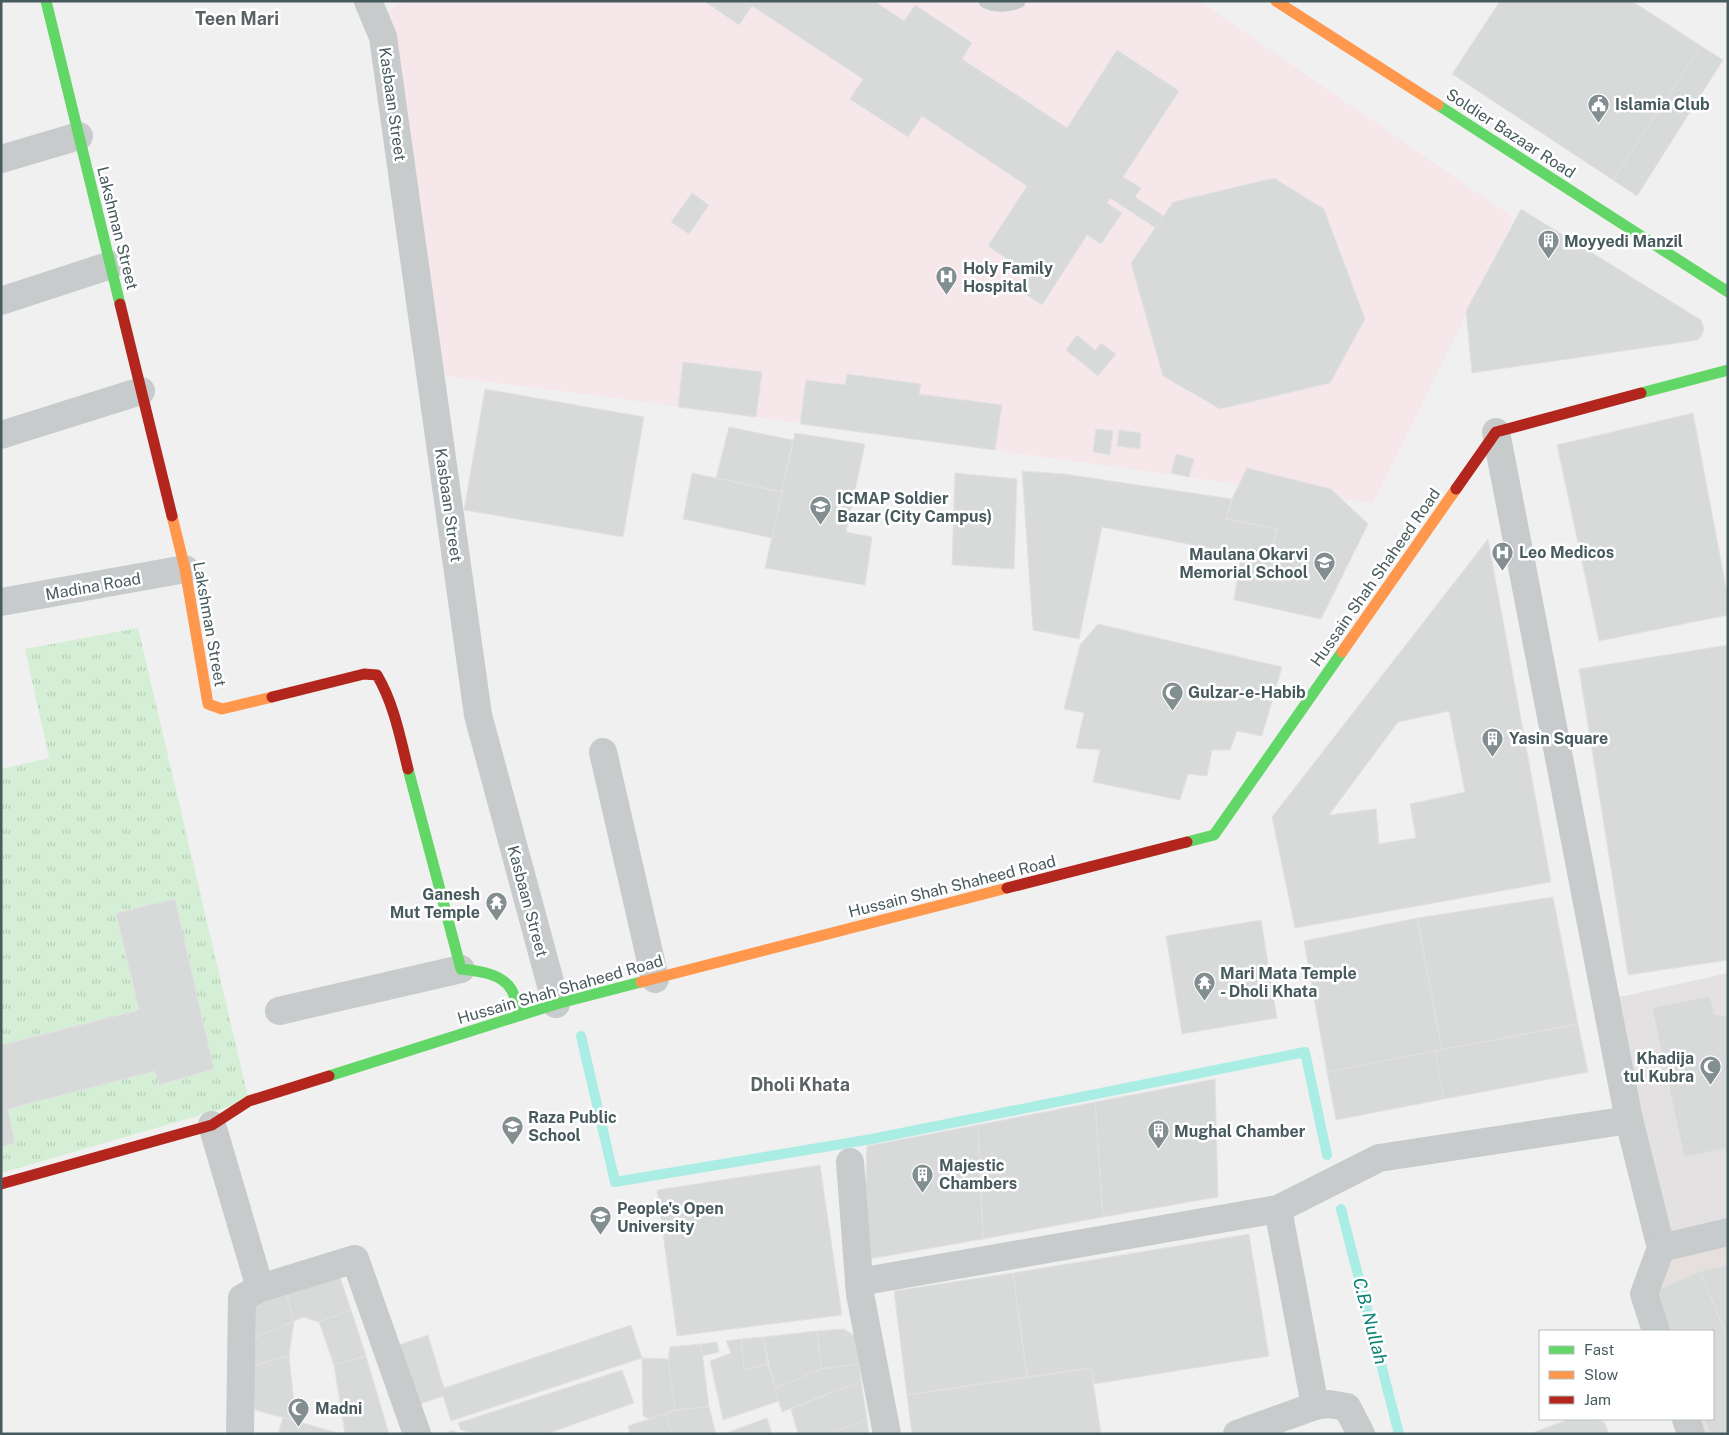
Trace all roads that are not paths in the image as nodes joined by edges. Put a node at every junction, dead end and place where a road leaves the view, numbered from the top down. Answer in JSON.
{"nodes":[{"id":1,"x":46,"y":1,"type":"edge"},
{"id":2,"x":368,"y":1,"type":"edge"},
{"id":3,"x":986,"y":1,"type":"edge"},
{"id":4,"x":1018,"y":1,"type":"edge"},
{"id":5,"x":1276,"y":1,"type":"edge"},
{"id":6,"x":79,"y":136,"type":"junction"},
{"id":7,"x":1,"y":159,"type":"edge"},
{"id":8,"x":111,"y":265,"type":"junction"},
{"id":9,"x":1728,"y":292,"type":"edge"},
{"id":10,"x":1,"y":301,"type":"edge"},
{"id":11,"x":1728,"y":370,"type":"edge"},
{"id":12,"x":141,"y":390,"type":"junction"},
{"id":13,"x":1496,"y":432,"type":"junction"},
{"id":14,"x":1,"y":435,"type":"edge"},
{"id":15,"x":185,"y":570,"type":"junction"},
{"id":16,"x":1,"y":602,"type":"edge"},
{"id":17,"x":603,"y":752,"type":"dead end"},
{"id":18,"x":461,"y":969,"type":"junction"},
{"id":19,"x":655,"y":979,"type":"junction"},
{"id":20,"x":556,"y":1004,"type":"junction"},
{"id":21,"x":279,"y":1012,"type":"dead end"},
{"id":22,"x":520,"y":1015,"type":"junction"},
{"id":23,"x":1629,"y":1120,"type":"junction"},
{"id":24,"x":212,"y":1125,"type":"junction"},
{"id":25,"x":850,"y":1162,"type":"dead end"},
{"id":26,"x":1,"y":1184,"type":"edge"},
{"id":27,"x":1278,"y":1209,"type":"junction"},
{"id":28,"x":1728,"y":1232,"type":"edge"},
{"id":29,"x":1661,"y":1248,"type":"junction"},
{"id":30,"x":859,"y":1282,"type":"junction"},
{"id":31,"x":260,"y":1288,"type":"junction"},
{"id":32,"x":1656,"y":1330,"type":"edge"},
{"id":33,"x":1315,"y":1406,"type":"junction"},
{"id":34,"x":1686,"y":1420,"type":"edge"},
{"id":35,"x":240,"y":1434,"type":"edge"},
{"id":36,"x":417,"y":1434,"type":"edge"},
{"id":37,"x":888,"y":1434,"type":"edge"},
{"id":38,"x":1237,"y":1434,"type":"edge"},
{"id":39,"x":1360,"y":1434,"type":"edge"},
{"id":40,"x":1691,"y":1434,"type":"edge"}],
"edges":[{"from":1,"to":6,"type":"street","name":"Lakshman Street"},
{"from":2,"to":20,"type":"street","name":"Kasbaan Street"},
{"from":3,"to":4,"type":"lane"},
{"from":5,"to":9,"type":"street","name":"Soldier Bazaar Road"},
{"from":6,"to":7,"type":"street"},
{"from":6,"to":8,"type":"street","name":"Lakshman Street"},
{"from":8,"to":10,"type":"street"},
{"from":8,"to":12,"type":"street","name":"Lakshman Street"},
{"from":11,"to":13,"type":"street"},
{"from":12,"to":14,"type":"street"},
{"from":12,"to":15,"type":"street","name":"Lakshman Street"},
{"from":13,"to":19,"type":"street","name":"Hussain Shah Shaheed Road"},
{"from":13,"to":23,"type":"street"},
{"from":15,"to":16,"type":"street","name":"Madina Road"},
{"from":15,"to":18,"type":"street","name":"Lakshman Street"},
{"from":17,"to":19,"type":"street"},
{"from":18,"to":21,"type":"street"},
{"from":18,"to":22,"type":"street"},
{"from":19,"to":20,"type":"street","name":"Hussain Shah Shaheed Road"},
{"from":20,"to":22,"type":"street","name":"Hussain Shah Shaheed Road"},
{"from":22,"to":24,"type":"street","name":"Hussain Shah Shaheed Road"},
{"from":23,"to":27,"type":"street"},
{"from":23,"to":29,"type":"street"},
{"from":24,"to":26,"type":"street","name":"Hussain Shah Shaheed Road"},
{"from":24,"to":31,"type":"street"},
{"from":25,"to":30,"type":"street"},
{"from":27,"to":30,"type":"street"},
{"from":27,"to":33,"type":"street"},
{"from":28,"to":29,"type":"street"},
{"from":29,"to":32,"type":"street"},
{"from":30,"to":37,"type":"street"},
{"from":31,"to":35,"type":"street"},
{"from":31,"to":36,"type":"street"},
{"from":33,"to":38,"type":"street"},
{"from":33,"to":39,"type":"street"},
{"from":34,"to":40,"type":"street"}]}
